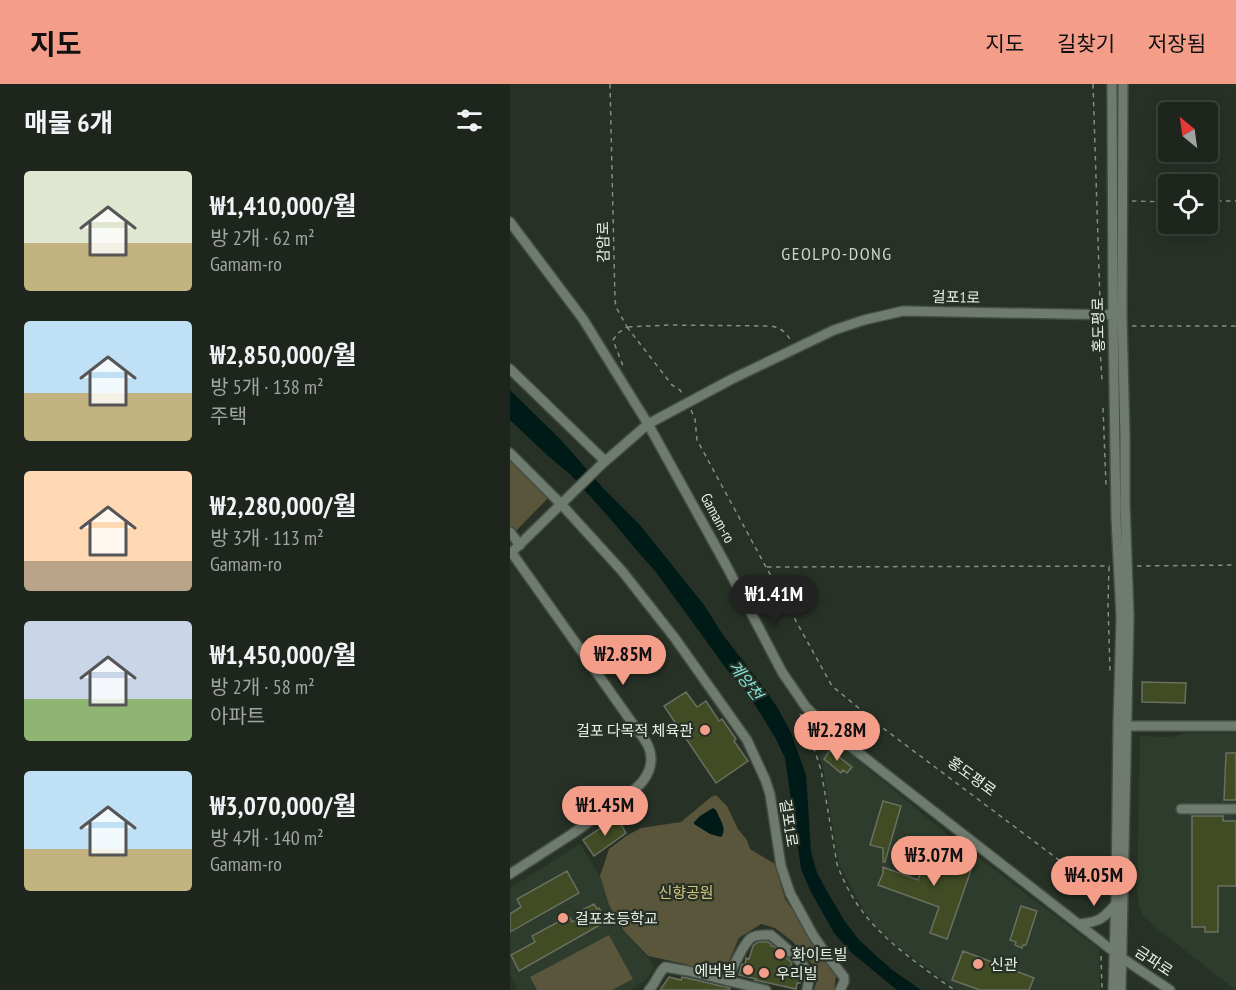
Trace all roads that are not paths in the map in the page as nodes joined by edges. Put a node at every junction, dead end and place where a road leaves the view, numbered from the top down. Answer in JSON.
{"nodes":[{"id":1,"x":1112,"y":84,"type":"edge"},
{"id":2,"x":1123,"y":84,"type":"edge"},
{"id":3,"x":510,"y":222,"type":"edge"},
{"id":4,"x":1117,"y":315,"type":"junction"},
{"id":5,"x":510,"y":369,"type":"edge"},
{"id":6,"x":648,"y":424,"type":"junction"},
{"id":7,"x":510,"y":453,"type":"edge"},
{"id":8,"x":604,"y":462,"type":"junction"},
{"id":9,"x":563,"y":502,"type":"junction"},
{"id":10,"x":510,"y":532,"type":"edge"},
{"id":11,"x":520,"y":545,"type":"junction"},
{"id":12,"x":511,"y":554,"type":"edge"},
{"id":13,"x":1122,"y":726,"type":"junction"},
{"id":14,"x":1236,"y":726,"type":"edge"},
{"id":15,"x":1181,"y":808,"type":"dead end"},
{"id":16,"x":1236,"y":809,"type":"edge"},
{"id":17,"x":510,"y":874,"type":"edge"},
{"id":18,"x":1116,"y":904,"type":"junction"},
{"id":19,"x":1079,"y":924,"type":"junction"},
{"id":20,"x":1118,"y":955,"type":"junction"},
{"id":21,"x":727,"y":981,"type":"junction"},
{"id":22,"x":842,"y":986,"type":"edge"},
{"id":23,"x":649,"y":990,"type":"edge"},
{"id":24,"x":766,"y":990,"type":"edge"},
{"id":25,"x":807,"y":990,"type":"edge"},
{"id":26,"x":1113,"y":990,"type":"edge"},
{"id":27,"x":1121,"y":990,"type":"edge"},
{"id":28,"x":1170,"y":990,"type":"edge"}],
"edges":[{"from":1,"to":4,"type":"street","name":"홍도평로"},
{"from":2,"to":4,"type":"street","name":"홍도평로"},
{"from":3,"to":6,"type":"street","name":"Gamam-ro"},
{"from":4,"to":6,"type":"street","name":"걸포1로"},
{"from":4,"to":13,"type":"street","name":"홍도평로"},
{"from":4,"to":13,"type":"street","name":"홍도평로"},
{"from":5,"to":8,"type":"street"},
{"from":6,"to":8,"type":"street","name":"걸포1로"},
{"from":6,"to":19,"type":"street","name":"Gamam-ro"},
{"from":7,"to":9,"type":"street"},
{"from":8,"to":9,"type":"street","name":"걸포1로"},
{"from":9,"to":11,"type":"street","name":"걸포1로"},
{"from":9,"to":22,"type":"street","name":"걸포1로"},
{"from":10,"to":11,"type":"street"},
{"from":11,"to":12,"type":"street","name":"걸포1로"},
{"from":12,"to":17,"type":"street"},
{"from":13,"to":14,"type":"street"},
{"from":13,"to":18,"type":"street","name":"홍도평로"},
{"from":13,"to":20,"type":"street","name":"홍도평로"},
{"from":15,"to":16,"type":"street"},
{"from":18,"to":19,"type":"street"},
{"from":18,"to":20,"type":"street","name":"홍도평로"},
{"from":19,"to":20,"type":"street","name":"Gamam-ro"},
{"from":20,"to":26,"type":"street","name":"홍도평로"},
{"from":20,"to":27,"type":"street","name":"홍도평로"},
{"from":20,"to":28,"type":"street","name":"금파로"},
{"from":21,"to":23,"type":"street"},
{"from":21,"to":24,"type":"street"},
{"from":21,"to":25,"type":"street"}]}
